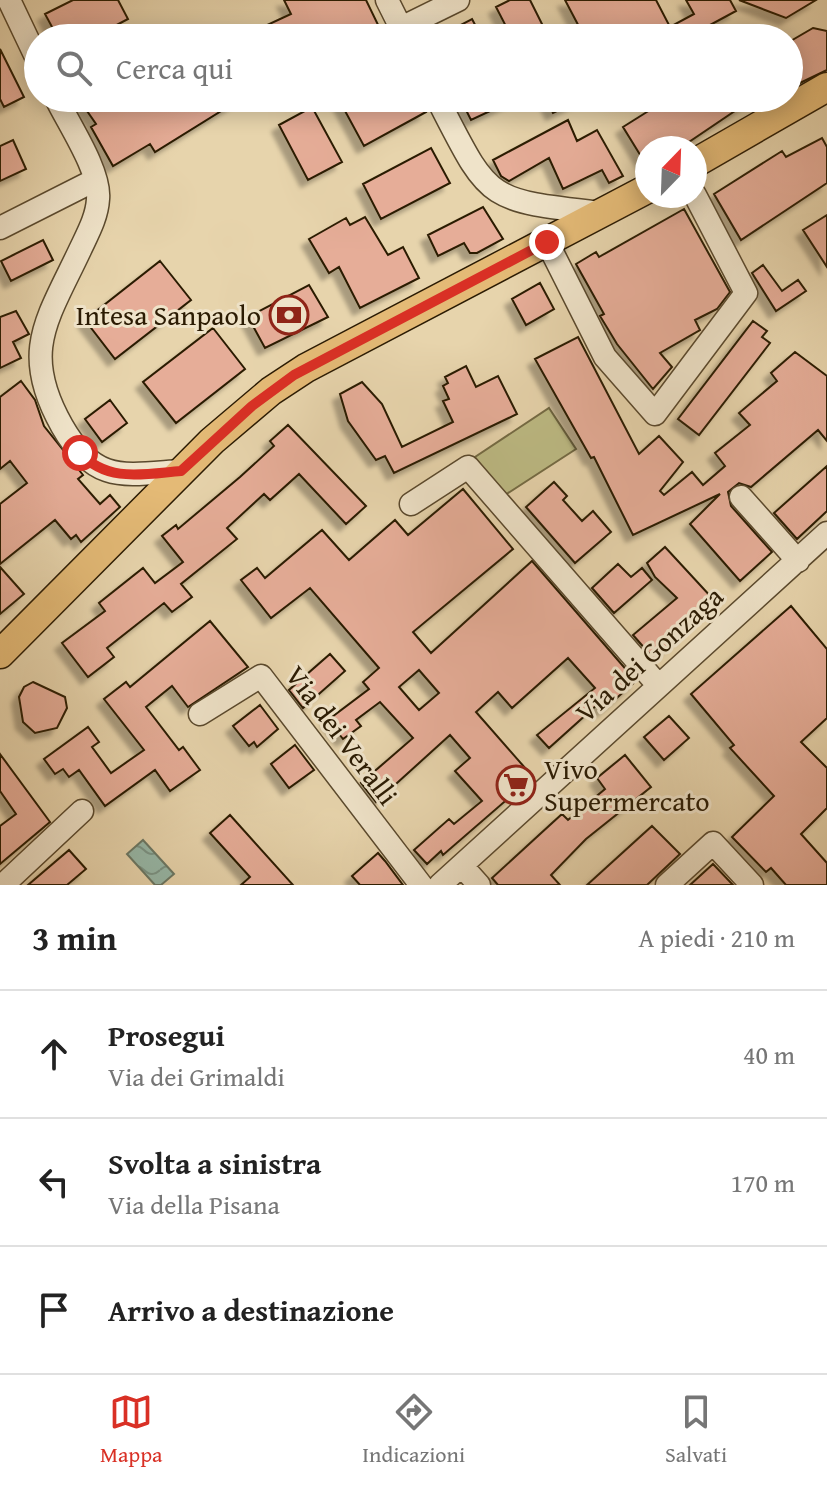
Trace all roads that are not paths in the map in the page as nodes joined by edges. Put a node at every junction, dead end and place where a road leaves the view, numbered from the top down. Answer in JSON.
{"nodes":[{"id":1,"x":9,"y":0,"type":"edge"},
{"id":2,"x":387,"y":0,"type":"edge"},
{"id":3,"x":458,"y":0,"type":"edge"},
{"id":4,"x":399,"y":24,"type":"edge"},
{"id":5,"x":419,"y":24,"type":"edge"},
{"id":6,"x":24,"y":32,"type":"edge"},
{"id":7,"x":827,"y":87,"type":"edge"},
{"id":8,"x":803,"y":101,"type":"edge"},
{"id":9,"x":63,"y":112,"type":"edge"},
{"id":10,"x":444,"y":112,"type":"edge"},
{"id":11,"x":784,"y":112,"type":"edge"},
{"id":12,"x":707,"y":156,"type":"edge"},
{"id":13,"x":95,"y":180,"type":"junction"},
{"id":14,"x":635,"y":195,"type":"edge"},
{"id":15,"x":702,"y":208,"type":"edge"},
{"id":16,"x":601,"y":213,"type":"junction"},
{"id":17,"x":0,"y":228,"type":"edge"},
{"id":18,"x":547,"y":242,"type":"junction"},
{"id":19,"x":181,"y":471,"type":"junction"},
{"id":20,"x":741,"y":497,"type":"dead end"},
{"id":21,"x":411,"y":504,"type":"dead end"},
{"id":22,"x":827,"y":533,"type":"edge"},
{"id":23,"x":798,"y":561,"type":"junction"},
{"id":24,"x":0,"y":654,"type":"edge"},
{"id":25,"x":658,"y":685,"type":"junction"},
{"id":26,"x":200,"y":714,"type":"dead end"},
{"id":27,"x":82,"y":811,"type":"dead end"},
{"id":28,"x":462,"y":866,"type":"junction"},
{"id":29,"x":3,"y":885,"type":"edge"},
{"id":30,"x":421,"y":885,"type":"edge"},
{"id":31,"x":440,"y":885,"type":"edge"},
{"id":32,"x":479,"y":885,"type":"edge"},
{"id":33,"x":667,"y":885,"type":"edge"},
{"id":34,"x":752,"y":885,"type":"edge"}],
"edges":[{"from":1,"to":6,"type":"street"},
{"from":2,"to":4,"type":"street"},
{"from":3,"to":5,"type":"street"},
{"from":7,"to":8,"type":"main road"},
{"from":9,"to":13,"type":"street"},
{"from":10,"to":16,"type":"street"},
{"from":11,"to":12,"type":"main road"},
{"from":13,"to":17,"type":"street"},
{"from":13,"to":19,"type":"street"},
{"from":14,"to":16,"type":"main road"},
{"from":15,"to":18,"type":"street"},
{"from":16,"to":18,"type":"main road"},
{"from":18,"to":19,"type":"main road"},
{"from":19,"to":24,"type":"main road"},
{"from":20,"to":23,"type":"street"},
{"from":21,"to":25,"type":"street"},
{"from":22,"to":23,"type":"street","name":"Via dei Gonzaga"},
{"from":23,"to":25,"type":"street","name":"Via dei Gonzaga"},
{"from":25,"to":28,"type":"street","name":"Via dei Gonzaga"},
{"from":26,"to":30,"type":"street","name":"Via dei Veralli"},
{"from":27,"to":29,"type":"street"},
{"from":28,"to":31,"type":"street","name":"Via dei Gonzaga"},
{"from":28,"to":32,"type":"street"},
{"from":33,"to":34,"type":"street"}]}
